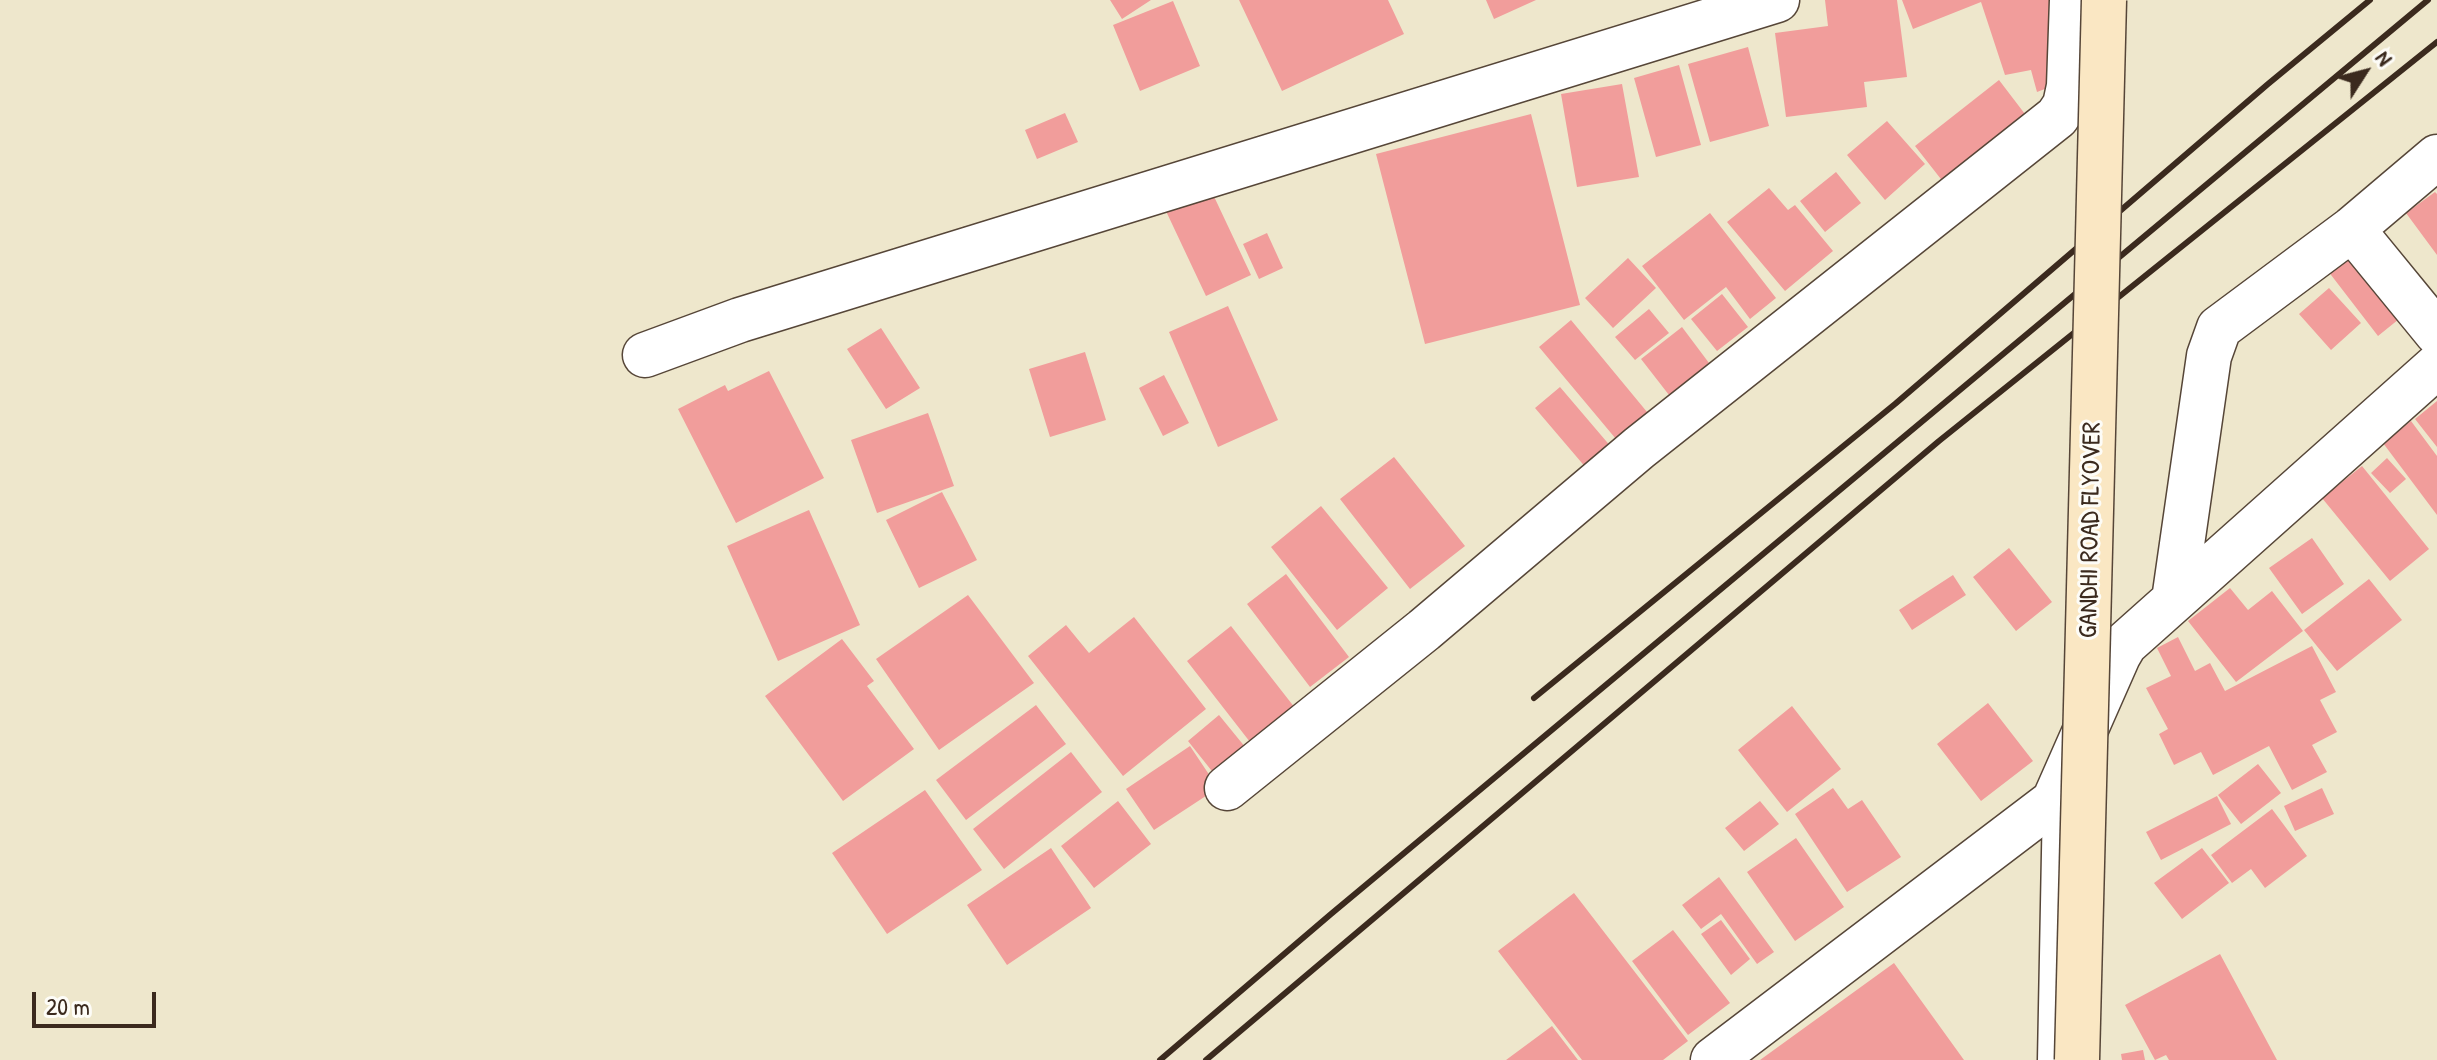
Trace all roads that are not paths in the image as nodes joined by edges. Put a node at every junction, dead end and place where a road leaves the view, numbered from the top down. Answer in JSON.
{"nodes":[{"id":1,"x":1777,"y":0,"type":"edge"},
{"id":2,"x":2072,"y":0,"type":"edge"},
{"id":3,"x":2104,"y":0,"type":"edge"},
{"id":4,"x":1717,"y":9,"type":"edge"},
{"id":5,"x":2437,"y":157,"type":"edge"},
{"id":6,"x":2352,"y":229,"type":"junction"},
{"id":7,"x":2437,"y":333,"type":"edge"},
{"id":8,"x":645,"y":355,"type":"dead end"},
{"id":9,"x":2437,"y":366,"type":"edge"},
{"id":10,"x":2174,"y":600,"type":"junction"},
{"id":11,"x":1227,"y":788,"type":"dead end"},
{"id":12,"x":2054,"y":801,"type":"junction"},
{"id":13,"x":1713,"y":1060,"type":"edge"},
{"id":14,"x":2049,"y":1060,"type":"edge"},
{"id":15,"x":2077,"y":1060,"type":"edge"}],
"edges":[{"from":1,"to":4,"type":"street"},
{"from":2,"to":11,"type":"street"},
{"from":3,"to":15,"type":"main road","name":"GANDHI ROAD FLYOVER","bridge":true},
{"from":4,"to":8,"type":"street"},
{"from":5,"to":6,"type":"street"},
{"from":6,"to":7,"type":"street"},
{"from":6,"to":10,"type":"street"},
{"from":9,"to":10,"type":"street"},
{"from":10,"to":12,"type":"street"},
{"from":12,"to":13,"type":"street"},
{"from":12,"to":14,"type":"lane"}]}
